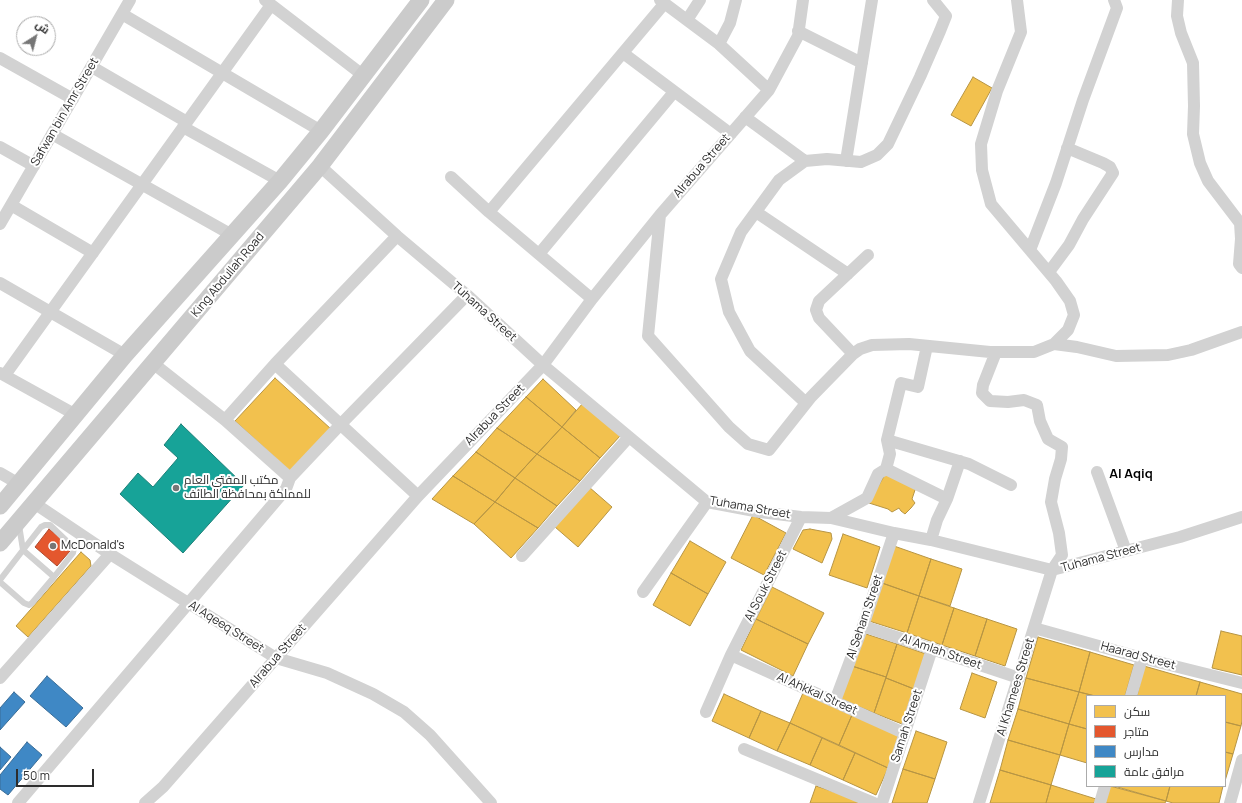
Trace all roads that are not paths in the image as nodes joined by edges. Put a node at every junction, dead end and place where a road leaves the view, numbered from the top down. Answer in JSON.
{"nodes":[{"id":1,"x":130,"y":0,"type":"edge"},
{"id":2,"x":421,"y":0,"type":"edge"},
{"id":3,"x":446,"y":0,"type":"edge"},
{"id":4,"x":700,"y":0,"type":"edge"},
{"id":5,"x":736,"y":0,"type":"edge"},
{"id":6,"x":803,"y":0,"type":"edge"},
{"id":7,"x":872,"y":0,"type":"edge"},
{"id":8,"x":933,"y":0,"type":"edge"},
{"id":9,"x":1017,"y":0,"type":"edge"},
{"id":10,"x":1114,"y":0,"type":"edge"},
{"id":11,"x":1178,"y":0,"type":"edge"},
{"id":12,"x":268,"y":2,"type":"edge"},
{"id":13,"x":662,"y":2,"type":"edge"},
{"id":14,"x":122,"y":14,"type":"junction"},
{"id":15,"x":687,"y":20,"type":"junction"},
{"id":16,"x":798,"y":31,"type":"junction"},
{"id":17,"x":719,"y":44,"type":"junction"},
{"id":18,"x":623,"y":53,"type":"junction"},
{"id":19,"x":0,"y":58,"type":"edge"},
{"id":20,"x":862,"y":63,"type":"junction"},
{"id":21,"x":92,"y":67,"type":"junction"},
{"id":22,"x":222,"y":73,"type":"junction"},
{"id":23,"x":364,"y":76,"type":"junction"},
{"id":24,"x":769,"y":90,"type":"junction"},
{"id":25,"x":674,"y":92,"type":"junction"},
{"id":26,"x":73,"y":99,"type":"junction"},
{"id":27,"x":745,"y":117,"type":"junction"},
{"id":28,"x":185,"y":125,"type":"junction"},
{"id":29,"x":321,"y":131,"type":"junction"},
{"id":30,"x":52,"y":134,"type":"junction"},
{"id":31,"x":731,"y":134,"type":"junction"},
{"id":32,"x":0,"y":148,"type":"edge"},
{"id":33,"x":1067,"y":148,"type":"junction"},
{"id":34,"x":805,"y":161,"type":"junction"},
{"id":35,"x":846,"y":161,"type":"junction"},
{"id":36,"x":34,"y":166,"type":"junction"},
{"id":37,"x":320,"y":166,"type":"junction"},
{"id":38,"x":451,"y":177,"type":"dead end"},
{"id":39,"x":280,"y":181,"type":"junction"},
{"id":40,"x":142,"y":184,"type":"junction"},
{"id":41,"x":11,"y":205,"type":"junction"},
{"id":42,"x":489,"y":212,"type":"junction"},
{"id":43,"x":756,"y":212,"type":"junction"},
{"id":44,"x":660,"y":215,"type":"junction"},
{"id":45,"x":1,"y":219,"type":"edge"},
{"id":46,"x":232,"y":235,"type":"junction"},
{"id":47,"x":397,"y":236,"type":"junction"},
{"id":48,"x":1030,"y":250,"type":"junction"},
{"id":49,"x":93,"y":253,"type":"junction"},
{"id":50,"x":539,"y":254,"type":"junction"},
{"id":51,"x":868,"y":255,"type":"dead end"},
{"id":52,"x":1242,"y":268,"type":"edge"},
{"id":53,"x":1049,"y":272,"type":"junction"},
{"id":54,"x":848,"y":274,"type":"junction"},
{"id":55,"x":0,"y":283,"type":"edge"},
{"id":56,"x":468,"y":295,"type":"junction"},
{"id":57,"x":592,"y":299,"type":"junction"},
{"id":58,"x":50,"y":312,"type":"junction"},
{"id":59,"x":1242,"y":332,"type":"edge"},
{"id":60,"x":1054,"y":344,"type":"junction"},
{"id":61,"x":927,"y":346,"type":"junction"},
{"id":62,"x":996,"y":352,"type":"junction"},
{"id":63,"x":853,"y":354,"type":"junction"},
{"id":64,"x":125,"y":356,"type":"junction"},
{"id":65,"x":154,"y":364,"type":"junction"},
{"id":66,"x":275,"y":364,"type":"junction"},
{"id":67,"x":543,"y":365,"type":"junction"},
{"id":68,"x":3,"y":374,"type":"edge"},
{"id":69,"x":806,"y":403,"type":"junction"},
{"id":70,"x":76,"y":415,"type":"junction"},
{"id":71,"x":225,"y":420,"type":"junction"},
{"id":72,"x":341,"y":424,"type":"junction"},
{"id":73,"x":629,"y":437,"type":"junction"},
{"id":74,"x":888,"y":440,"type":"junction"},
{"id":75,"x":960,"y":462,"type":"junction"},
{"id":76,"x":886,"y":469,"type":"junction"},
{"id":77,"x":1096,"y":472,"type":"dead end"},
{"id":78,"x":0,"y":473,"type":"edge"},
{"id":79,"x":290,"y":478,"type":"junction"},
{"id":80,"x":19,"y":484,"type":"junction"},
{"id":81,"x":1011,"y":485,"type":"dead end"},
{"id":82,"x":418,"y":496,"type":"junction"},
{"id":83,"x":947,"y":499,"type":"junction"},
{"id":84,"x":707,"y":502,"type":"junction"},
{"id":85,"x":34,"y":503,"type":"junction"},
{"id":86,"x":0,"y":506,"type":"edge"},
{"id":87,"x":801,"y":517,"type":"junction"},
{"id":88,"x":1242,"y":517,"type":"edge"},
{"id":89,"x":831,"y":518,"type":"junction"},
{"id":90,"x":18,"y":522,"type":"junction"},
{"id":91,"x":894,"y":533,"type":"junction"},
{"id":92,"x":931,"y":540,"type":"junction"},
{"id":93,"x":0,"y":543,"type":"edge"},
{"id":94,"x":23,"y":550,"type":"junction"},
{"id":95,"x":1126,"y":551,"type":"junction"},
{"id":96,"x":110,"y":554,"type":"junction"},
{"id":97,"x":522,"y":556,"type":"dead end"},
{"id":98,"x":1052,"y":570,"type":"junction"},
{"id":99,"x":54,"y":577,"type":"junction"},
{"id":100,"x":0,"y":581,"type":"edge"},
{"id":101,"x":643,"y":592,"type":"dead end"},
{"id":102,"x":188,"y":603,"type":"junction"},
{"id":103,"x":862,"y":626,"type":"junction"},
{"id":104,"x":1034,"y":628,"type":"junction"},
{"id":105,"x":932,"y":649,"type":"junction"},
{"id":106,"x":731,"y":655,"type":"junction"},
{"id":107,"x":276,"y":658,"type":"junction"},
{"id":108,"x":1142,"y":658,"type":"junction"},
{"id":109,"x":0,"y":678,"type":"edge"},
{"id":110,"x":1019,"y":678,"type":"junction"},
{"id":111,"x":1242,"y":683,"type":"edge"},
{"id":112,"x":1131,"y":695,"type":"edge"},
{"id":113,"x":835,"y":701,"type":"junction"},
{"id":114,"x":706,"y":712,"type":"dead end"},
{"id":115,"x":904,"y":733,"type":"junction"},
{"id":116,"x":744,"y":749,"type":"dead end"},
{"id":117,"x":1242,"y":760,"type":"edge"},
{"id":118,"x":1105,"y":787,"type":"edge"},
{"id":119,"x":1235,"y":799,"type":"edge"},
{"id":120,"x":18,"y":803,"type":"edge"},
{"id":121,"x":145,"y":803,"type":"edge"},
{"id":122,"x":491,"y":803,"type":"edge"},
{"id":123,"x":874,"y":803,"type":"edge"},
{"id":124,"x":882,"y":803,"type":"edge"},
{"id":125,"x":979,"y":803,"type":"edge"},
{"id":126,"x":1100,"y":803,"type":"edge"}],
"edges":[{"from":1,"to":14,"type":"street","name":"Safwan bin Amr Street"},
{"from":2,"to":23,"type":"main road","name":"King Abdullah Road"},
{"from":3,"to":37,"type":"main road","name":"King Abdullah Road"},
{"from":4,"to":15,"type":"street"},
{"from":5,"to":17,"type":"street"},
{"from":6,"to":16,"type":"street","name":"Alrabua Street"},
{"from":7,"to":20,"type":"street"},
{"from":8,"to":35,"type":"street"},
{"from":9,"to":48,"type":"street"},
{"from":10,"to":33,"type":"street"},
{"from":11,"to":52,"type":"street"},
{"from":12,"to":22,"type":"street"},
{"from":12,"to":23,"type":"street"},
{"from":13,"to":15,"type":"street"},
{"from":13,"to":18,"type":"street"},
{"from":14,"to":21,"type":"street","name":"Safwan bin Amr Street"},
{"from":14,"to":22,"type":"street"},
{"from":15,"to":17,"type":"street"},
{"from":16,"to":20,"type":"street"},
{"from":16,"to":24,"type":"street","name":"Alrabua Street"},
{"from":17,"to":24,"type":"street"},
{"from":18,"to":25,"type":"street"},
{"from":18,"to":42,"type":"street"},
{"from":19,"to":26,"type":"street"},
{"from":20,"to":35,"type":"street"},
{"from":21,"to":26,"type":"street","name":"Safwan bin Amr Street"},
{"from":21,"to":28,"type":"street"},
{"from":22,"to":28,"type":"street"},
{"from":22,"to":29,"type":"street"},
{"from":23,"to":29,"type":"main road","name":"King Abdullah Road"},
{"from":24,"to":27,"type":"street","name":"Alrabua Street"},
{"from":25,"to":31,"type":"street"},
{"from":25,"to":50,"type":"street"},
{"from":26,"to":30,"type":"street","name":"Safwan bin Amr Street"},
{"from":27,"to":31,"type":"street","name":"Alrabua Street"},
{"from":27,"to":34,"type":"street"},
{"from":28,"to":39,"type":"street"},
{"from":28,"to":40,"type":"street"},
{"from":29,"to":39,"type":"main road","name":"King Abdullah Road"},
{"from":30,"to":36,"type":"street","name":"Safwan bin Amr Street"},
{"from":30,"to":40,"type":"street"},
{"from":31,"to":44,"type":"street","name":"Alrabua Street"},
{"from":32,"to":36,"type":"street"},
{"from":33,"to":48,"type":"street"},
{"from":33,"to":53,"type":"street"},
{"from":34,"to":35,"type":"street"},
{"from":34,"to":43,"type":"street"},
{"from":36,"to":41,"type":"street","name":"Safwan bin Amr Street"},
{"from":37,"to":47,"type":"street","name":"Tuhama Street"},
{"from":37,"to":65,"type":"main road","name":"King Abdullah Road"},
{"from":38,"to":42,"type":"street"},
{"from":39,"to":46,"type":"main road","name":"King Abdullah Road"},
{"from":40,"to":46,"type":"street"},
{"from":40,"to":49,"type":"street"},
{"from":41,"to":45,"type":"street","name":"Safwan bin Amr Street"},
{"from":41,"to":49,"type":"street"},
{"from":42,"to":50,"type":"street"},
{"from":43,"to":54,"type":"street"},
{"from":43,"to":69,"type":"street"},
{"from":44,"to":57,"type":"street","name":"Alrabua Street"},
{"from":44,"to":69,"type":"street"},
{"from":46,"to":64,"type":"main road","name":"King Abdullah Road"},
{"from":47,"to":56,"type":"street","name":"Tuhama Street"},
{"from":47,"to":66,"type":"street"},
{"from":48,"to":53,"type":"street"},
{"from":49,"to":58,"type":"street"},
{"from":50,"to":57,"type":"street"},
{"from":51,"to":54,"type":"street"},
{"from":53,"to":60,"type":"street"},
{"from":54,"to":63,"type":"street"},
{"from":55,"to":58,"type":"street"},
{"from":56,"to":67,"type":"street","name":"Tuhama Street"},
{"from":56,"to":72,"type":"street"},
{"from":57,"to":67,"type":"street","name":"Alrabua Street"},
{"from":58,"to":64,"type":"street"},
{"from":58,"to":68,"type":"street"},
{"from":59,"to":60,"type":"street"},
{"from":60,"to":62,"type":"street"},
{"from":61,"to":62,"type":"street"},
{"from":61,"to":63,"type":"street"},
{"from":61,"to":74,"type":"street"},
{"from":62,"to":98,"type":"street","name":"Al Khamees Street"},
{"from":63,"to":69,"type":"street"},
{"from":64,"to":70,"type":"main road","name":"King Abdullah Road"},
{"from":65,"to":71,"type":"street"},
{"from":65,"to":85,"type":"main road","name":"King Abdullah Road"},
{"from":66,"to":71,"type":"street"},
{"from":66,"to":72,"type":"street"},
{"from":67,"to":73,"type":"street","name":"Tuhama Street"},
{"from":67,"to":82,"type":"street","name":"Alrabua Street"},
{"from":68,"to":70,"type":"street"},
{"from":70,"to":80,"type":"main road","name":"King Abdullah Road"},
{"from":71,"to":79,"type":"street"},
{"from":72,"to":79,"type":"street"},
{"from":72,"to":82,"type":"street"},
{"from":73,"to":84,"type":"street","name":"Tuhama Street"},
{"from":73,"to":97,"type":"street"},
{"from":74,"to":75,"type":"street"},
{"from":74,"to":76,"type":"street"},
{"from":75,"to":81,"type":"street"},
{"from":75,"to":83,"type":"street"},
{"from":76,"to":83,"type":"street"},
{"from":76,"to":89,"type":"street"},
{"from":77,"to":95,"type":"street"},
{"from":78,"to":80,"type":"street"},
{"from":79,"to":102,"type":"street"},
{"from":80,"to":86,"type":"main road","name":"King Abdullah Road"},
{"from":82,"to":107,"type":"street","name":"Alrabua Street"},
{"from":83,"to":92,"type":"street"},
{"from":84,"to":87,"type":"street","name":"Tuhama Street"},
{"from":84,"to":101,"type":"street"},
{"from":85,"to":90,"type":"main road","name":"King Abdullah Road"},
{"from":85,"to":96,"type":"street","name":"Al Aqeeq Street"},
{"from":87,"to":89,"type":"street","name":"Tuhama Street"},
{"from":87,"to":106,"type":"street","name":"Al Souk Street"},
{"from":88,"to":95,"type":"street","name":"Tuhama Street"},
{"from":89,"to":91,"type":"street","name":"Tuhama Street"},
{"from":90,"to":93,"type":"main road","name":"King Abdullah Road"},
{"from":90,"to":94,"type":"lane"},
{"from":91,"to":92,"type":"street","name":"Tuhama Street"},
{"from":91,"to":103,"type":"street","name":"Al Seham Street"},
{"from":92,"to":98,"type":"street","name":"Tuhama Street"},
{"from":94,"to":99,"type":"lane"},
{"from":94,"to":99,"type":"lane"},
{"from":94,"to":100,"type":"lane"},
{"from":95,"to":98,"type":"street","name":"Tuhama Street"},
{"from":96,"to":102,"type":"street","name":"Al Aqeeq Street"},
{"from":96,"to":109,"type":"street"},
{"from":98,"to":104,"type":"street","name":"Al Khamees Street"},
{"from":99,"to":100,"type":"lane"},
{"from":102,"to":107,"type":"street","name":"Al Aqeeq Street"},
{"from":102,"to":120,"type":"street"},
{"from":103,"to":105,"type":"street","name":"Al Amlah Street"},
{"from":103,"to":113,"type":"street","name":"Al Seham Street"},
{"from":104,"to":108,"type":"street","name":"Haarad Street"},
{"from":104,"to":110,"type":"street","name":"Al Khamees Street"},
{"from":105,"to":110,"type":"street","name":"Al Amlah Street"},
{"from":105,"to":115,"type":"street","name":"Samah Street"},
{"from":106,"to":113,"type":"street","name":"Al Ahkkal Street"},
{"from":106,"to":114,"type":"street","name":"Al Souk Street"},
{"from":107,"to":121,"type":"street","name":"Alrabua Street"},
{"from":107,"to":122,"type":"street","name":"Al Aqeeq Street"},
{"from":108,"to":111,"type":"street","name":"Haarad Street"},
{"from":108,"to":112,"type":"street"},
{"from":110,"to":125,"type":"street","name":"Al Khamees Street"},
{"from":113,"to":115,"type":"street","name":"Al Ahkkal Street"},
{"from":115,"to":124,"type":"street","name":"Samah Street"},
{"from":116,"to":123,"type":"street"},
{"from":117,"to":119,"type":"street"},
{"from":118,"to":126,"type":"street"}]}
